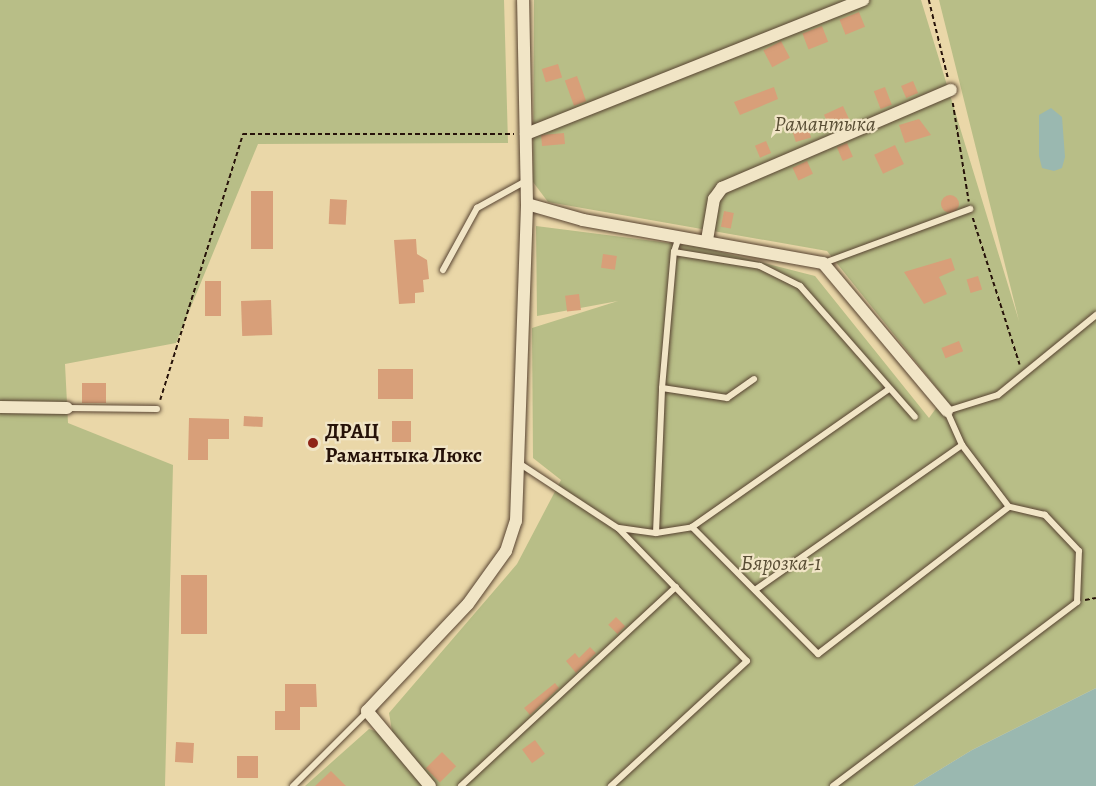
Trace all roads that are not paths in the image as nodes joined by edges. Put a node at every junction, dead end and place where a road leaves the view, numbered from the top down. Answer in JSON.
{"nodes":[{"id":1,"x":525,"y":0,"type":"edge"},
{"id":2,"x":863,"y":0,"type":"edge"},
{"id":3,"x":951,"y":90,"type":"road end"},
{"id":4,"x":526,"y":134,"type":"junction"},
{"id":5,"x":526,"y":181,"type":"junction"},
{"id":6,"x":527,"y":204,"type":"junction"},
{"id":7,"x":970,"y":209,"type":"road end"},
{"id":8,"x":680,"y":236,"type":"junction"},
{"id":9,"x":707,"y":240,"type":"junction"},
{"id":10,"x":674,"y":252,"type":"junction"},
{"id":11,"x":823,"y":263,"type":"junction"},
{"id":12,"x":443,"y":270,"type":"dead end"},
{"id":13,"x":1096,"y":315,"type":"edge"},
{"id":14,"x":754,"y":379,"type":"dead end"},
{"id":15,"x":662,"y":388,"type":"junction"},
{"id":16,"x":888,"y":390,"type":"junction"},
{"id":17,"x":0,"y":407,"type":"edge"},
{"id":18,"x":67,"y":408,"type":"joint"},
{"id":19,"x":157,"y":410,"type":"road end"},
{"id":20,"x":946,"y":411,"type":"junction"},
{"id":21,"x":915,"y":417,"type":"dead end"},
{"id":22,"x":962,"y":446,"type":"junction"},
{"id":23,"x":517,"y":461,"type":"junction"},
{"id":24,"x":1009,"y":507,"type":"junction"},
{"id":25,"x":692,"y":527,"type":"junction"},
{"id":26,"x":618,"y":528,"type":"junction"},
{"id":27,"x":656,"y":533,"type":"junction"},
{"id":28,"x":676,"y":587,"type":"junction"},
{"id":29,"x":755,"y":590,"type":"junction"},
{"id":30,"x":367,"y":711,"type":"junction"},
{"id":31,"x":293,"y":786,"type":"edge"},
{"id":32,"x":430,"y":786,"type":"edge"},
{"id":33,"x":460,"y":786,"type":"edge"},
{"id":34,"x":611,"y":786,"type":"edge"},
{"id":35,"x":833,"y":786,"type":"edge"}],
"edges":[{"from":1,"to":4,"type":"street"},
{"from":2,"to":4,"type":"street"},
{"from":3,"to":9,"type":"street"},
{"from":4,"to":5,"type":"street"},
{"from":5,"to":6,"type":"street"},
{"from":5,"to":12,"type":"lane"},
{"from":6,"to":8,"type":"street"},
{"from":6,"to":23,"type":"street"},
{"from":7,"to":11,"type":"lane"},
{"from":8,"to":9,"type":"street"},
{"from":8,"to":10,"type":"lane"},
{"from":9,"to":11,"type":"street"},
{"from":10,"to":15,"type":"lane"},
{"from":10,"to":16,"type":"lane"},
{"from":11,"to":20,"type":"street"},
{"from":13,"to":20,"type":"lane"},
{"from":14,"to":15,"type":"lane"},
{"from":15,"to":27,"type":"lane"},
{"from":16,"to":21,"type":"lane"},
{"from":16,"to":25,"type":"lane"},
{"from":17,"to":18,"type":"street"},
{"from":18,"to":19,"type":"lane"},
{"from":20,"to":22,"type":"lane"},
{"from":22,"to":24,"type":"lane"},
{"from":22,"to":29,"type":"lane"},
{"from":23,"to":26,"type":"lane"},
{"from":23,"to":30,"type":"street"},
{"from":24,"to":29,"type":"lane"},
{"from":24,"to":35,"type":"lane"},
{"from":25,"to":27,"type":"lane"},
{"from":25,"to":29,"type":"lane"},
{"from":26,"to":27,"type":"lane"},
{"from":26,"to":28,"type":"lane"},
{"from":28,"to":33,"type":"lane"},
{"from":28,"to":34,"type":"lane"},
{"from":30,"to":31,"type":"lane"},
{"from":30,"to":32,"type":"street"}]}
